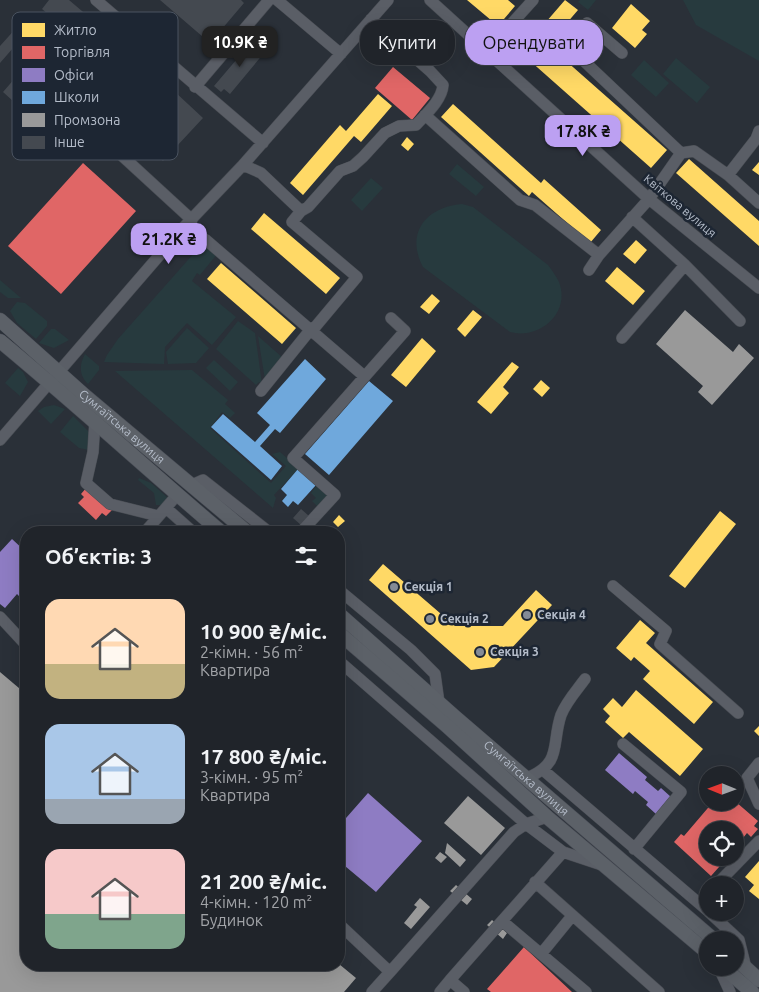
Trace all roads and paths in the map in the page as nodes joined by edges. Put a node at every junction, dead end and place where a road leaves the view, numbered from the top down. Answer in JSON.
{"nodes":[{"id":1,"x":96,"y":0,"type":"edge"},
{"id":2,"x":268,"y":0,"type":"edge"},
{"id":3,"x":277,"y":0,"type":"edge"},
{"id":4,"x":388,"y":0,"type":"edge"},
{"id":5,"x":430,"y":0,"type":"edge"},
{"id":6,"x":532,"y":0,"type":"edge"},
{"id":7,"x":110,"y":12,"type":"edge"},
{"id":8,"x":371,"y":19,"type":"junction"},
{"id":9,"x":514,"y":20,"type":"edge"},
{"id":10,"x":465,"y":32,"type":"edge"},
{"id":11,"x":622,"y":53,"type":"dead end"},
{"id":12,"x":342,"y":54,"type":"junction"},
{"id":13,"x":500,"y":65,"type":"edge"},
{"id":14,"x":178,"y":72,"type":"edge"},
{"id":15,"x":195,"y":87,"type":"junction"},
{"id":16,"x":426,"y":115,"type":"junction"},
{"id":17,"x":759,"y":131,"type":"edge"},
{"id":18,"x":263,"y":143,"type":"junction"},
{"id":19,"x":681,"y":153,"type":"junction"},
{"id":20,"x":127,"y":160,"type":"edge"},
{"id":21,"x":243,"y":165,"type":"junction"},
{"id":22,"x":728,"y":174,"type":"junction"},
{"id":23,"x":648,"y":199,"type":"junction"},
{"id":24,"x":759,"y":203,"type":"edge"},
{"id":25,"x":301,"y":211,"type":"junction"},
{"id":26,"x":632,"y":218,"type":"junction"},
{"id":27,"x":192,"y":220,"type":"junction"},
{"id":28,"x":183,"y":228,"type":"junction"},
{"id":29,"x":600,"y":260,"type":"junction"},
{"id":30,"x":685,"y":265,"type":"junction"},
{"id":31,"x":589,"y":270,"type":"dead end"},
{"id":32,"x":759,"y":288,"type":"edge"},
{"id":33,"x":391,"y":318,"type":"dead end"},
{"id":34,"x":0,"y":320,"type":"edge"},
{"id":35,"x":740,"y":321,"type":"dead end"},
{"id":36,"x":311,"y":329,"type":"junction"},
{"id":37,"x":622,"y":338,"type":"dead end"},
{"id":38,"x":0,"y":341,"type":"edge"},
{"id":39,"x":364,"y":376,"type":"junction"},
{"id":40,"x":55,"y":378,"type":"junction"},
{"id":41,"x":261,"y":391,"type":"dead end"},
{"id":42,"x":95,"y":420,"type":"junction"},
{"id":43,"x":0,"y":440,"type":"edge"},
{"id":44,"x":192,"y":485,"type":"junction"},
{"id":45,"x":177,"y":494,"type":"junction"},
{"id":46,"x":162,"y":512,"type":"junction"},
{"id":47,"x":150,"y":526,"type":"edge"},
{"id":48,"x":184,"y":526,"type":"edge"},
{"id":49,"x":214,"y":526,"type":"edge"},
{"id":50,"x":240,"y":526,"type":"edge"},
{"id":51,"x":261,"y":526,"type":"edge"},
{"id":52,"x":306,"y":526,"type":"edge"},
{"id":53,"x":613,"y":586,"type":"dead end"},
{"id":54,"x":345,"y":595,"type":"edge"},
{"id":55,"x":0,"y":618,"type":"edge"},
{"id":56,"x":345,"y":619,"type":"edge"},
{"id":57,"x":345,"y":638,"type":"edge"},
{"id":58,"x":20,"y":640,"type":"edge"},
{"id":59,"x":345,"y":666,"type":"edge"},
{"id":60,"x":585,"y":678,"type":"dead end"},
{"id":61,"x":438,"y":703,"type":"junction"},
{"id":62,"x":738,"y":713,"type":"dead end"},
{"id":63,"x":623,"y":744,"type":"dead end"},
{"id":64,"x":479,"y":746,"type":"junction"},
{"id":65,"x":759,"y":763,"type":"edge"},
{"id":66,"x":544,"y":770,"type":"junction"},
{"id":67,"x":527,"y":778,"type":"junction"},
{"id":68,"x":759,"y":804,"type":"edge"},
{"id":69,"x":547,"y":817,"type":"junction"},
{"id":70,"x":526,"y":824,"type":"junction"},
{"id":71,"x":759,"y":841,"type":"edge"},
{"id":72,"x":634,"y":849,"type":"junction"},
{"id":73,"x":563,"y":852,"type":"junction"},
{"id":74,"x":609,"y":868,"type":"junction"},
{"id":75,"x":725,"y":876,"type":"edge"},
{"id":76,"x":535,"y":882,"type":"junction"},
{"id":77,"x":699,"y":903,"type":"edge"},
{"id":78,"x":572,"y":916,"type":"junction"},
{"id":79,"x":502,"y":921,"type":"junction"},
{"id":80,"x":719,"y":921,"type":"edge"},
{"id":81,"x":345,"y":930,"type":"edge"},
{"id":82,"x":704,"y":931,"type":"edge"},
{"id":83,"x":699,"y":945,"type":"edge"},
{"id":84,"x":541,"y":954,"type":"junction"},
{"id":85,"x":746,"y":968,"type":"joint"},
{"id":86,"x":390,"y":972,"type":"junction"},
{"id":87,"x":723,"y":976,"type":"edge"},
{"id":88,"x":733,"y":976,"type":"edge"},
{"id":89,"x":450,"y":980,"type":"junction"},
{"id":90,"x":759,"y":980,"type":"edge"},
{"id":91,"x":372,"y":992,"type":"edge"},
{"id":92,"x":440,"y":992,"type":"edge"},
{"id":93,"x":464,"y":992,"type":"edge"},
{"id":94,"x":586,"y":992,"type":"edge"},
{"id":95,"x":659,"y":992,"type":"edge"},
{"id":96,"x":730,"y":992,"type":"edge"},
{"id":97,"x":752,"y":992,"type":"edge"}],
"edges":[{"from":1,"to":7,"type":"street"},
{"from":2,"to":15,"type":"street"},
{"from":3,"to":12,"type":"street"},
{"from":4,"to":8,"type":"street"},
{"from":5,"to":10,"type":"street","name":"Квіткова вулиця"},
{"from":6,"to":9,"type":"street"},
{"from":8,"to":12,"type":"street"},
{"from":8,"to":16,"type":"street"},
{"from":11,"to":19,"type":"street"},
{"from":12,"to":18,"type":"street"},
{"from":13,"to":23,"type":"street","name":"Квіткова вулиця"},
{"from":14,"to":15,"type":"street"},
{"from":15,"to":18,"type":"street"},
{"from":16,"to":25,"type":"street"},
{"from":16,"to":29,"type":"street"},
{"from":17,"to":22,"type":"street"},
{"from":18,"to":21,"type":"street"},
{"from":19,"to":22,"type":"street"},
{"from":19,"to":23,"type":"street"},
{"from":20,"to":27,"type":"street"},
{"from":21,"to":25,"type":"street"},
{"from":21,"to":27,"type":"street"},
{"from":22,"to":24,"type":"street"},
{"from":23,"to":26,"type":"street"},
{"from":23,"to":32,"type":"street","name":"Квіткова вулиця"},
{"from":25,"to":36,"type":"street"},
{"from":26,"to":29,"type":"street"},
{"from":26,"to":30,"type":"street"},
{"from":27,"to":28,"type":"street"},
{"from":28,"to":36,"type":"street"},
{"from":28,"to":40,"type":"street"},
{"from":29,"to":31,"type":"street"},
{"from":30,"to":35,"type":"street"},
{"from":30,"to":37,"type":"street"},
{"from":33,"to":39,"type":"street"},
{"from":34,"to":40,"type":"main road","name":"Сумгаїтська вулиця"},
{"from":36,"to":39,"type":"street"},
{"from":36,"to":41,"type":"street"},
{"from":38,"to":40,"type":"main road","name":"Сумгаїтська вулиця"},
{"from":39,"to":52,"type":"street"},
{"from":40,"to":42,"type":"main road","name":"Сумгаїтська вулиця"},
{"from":40,"to":43,"type":"street"},
{"from":40,"to":44,"type":"main road","name":"Сумгаїтська вулиця"},
{"from":42,"to":45,"type":"main road","name":"Сумгаїтська вулиця"},
{"from":42,"to":46,"type":"street"},
{"from":44,"to":50,"type":"main road","name":"Сумгаїтська вулиця"},
{"from":44,"to":51,"type":"street"},
{"from":45,"to":46,"type":"street"},
{"from":45,"to":49,"type":"main road","name":"Сумгаїтська вулиця"},
{"from":46,"to":47,"type":"street"},
{"from":46,"to":48,"type":"street"},
{"from":53,"to":62,"type":"street"},
{"from":54,"to":61,"type":"street"},
{"from":55,"to":58,"type":"street"},
{"from":56,"to":61,"type":"main road","name":"Сумгаїтська вулиця"},
{"from":57,"to":64,"type":"main road","name":"Сумгаїтська вулиця"},
{"from":59,"to":70,"type":"street"},
{"from":60,"to":66,"type":"street"},
{"from":61,"to":64,"type":"main road","name":"Сумгаїтська вулиця"},
{"from":63,"to":72,"type":"street"},
{"from":64,"to":67,"type":"main road","name":"Сумгаїтська вулиця"},
{"from":64,"to":69,"type":"main road","name":"Сумгаїтська вулиця"},
{"from":65,"to":68,"type":"street"},
{"from":66,"to":67,"type":"street"},
{"from":66,"to":72,"type":"street"},
{"from":67,"to":82,"type":"main road","name":"Сумгаїтська вулиця"},
{"from":69,"to":70,"type":"street"},
{"from":69,"to":74,"type":"main road","name":"Сумгаїтська вулиця"},
{"from":70,"to":73,"type":"street"},
{"from":70,"to":86,"type":"street"},
{"from":71,"to":75,"type":"street"},
{"from":72,"to":77,"type":"street"},
{"from":73,"to":74,"type":"street"},
{"from":73,"to":76,"type":"street"},
{"from":74,"to":83,"type":"main road","name":"Сумгаїтська вулиця"},
{"from":76,"to":78,"type":"street"},
{"from":76,"to":79,"type":"street"},
{"from":78,"to":84,"type":"street"},
{"from":78,"to":95,"type":"street"},
{"from":79,"to":84,"type":"street"},
{"from":79,"to":89,"type":"street"},
{"from":80,"to":85,"type":"street"},
{"from":81,"to":86,"type":"street"},
{"from":84,"to":94,"type":"street"},
{"from":85,"to":90,"type":"main road"},
{"from":86,"to":91,"type":"street"},
{"from":87,"to":96,"type":"street"},
{"from":88,"to":97,"type":"main road"},
{"from":89,"to":92,"type":"street"},
{"from":89,"to":93,"type":"street"}]}
